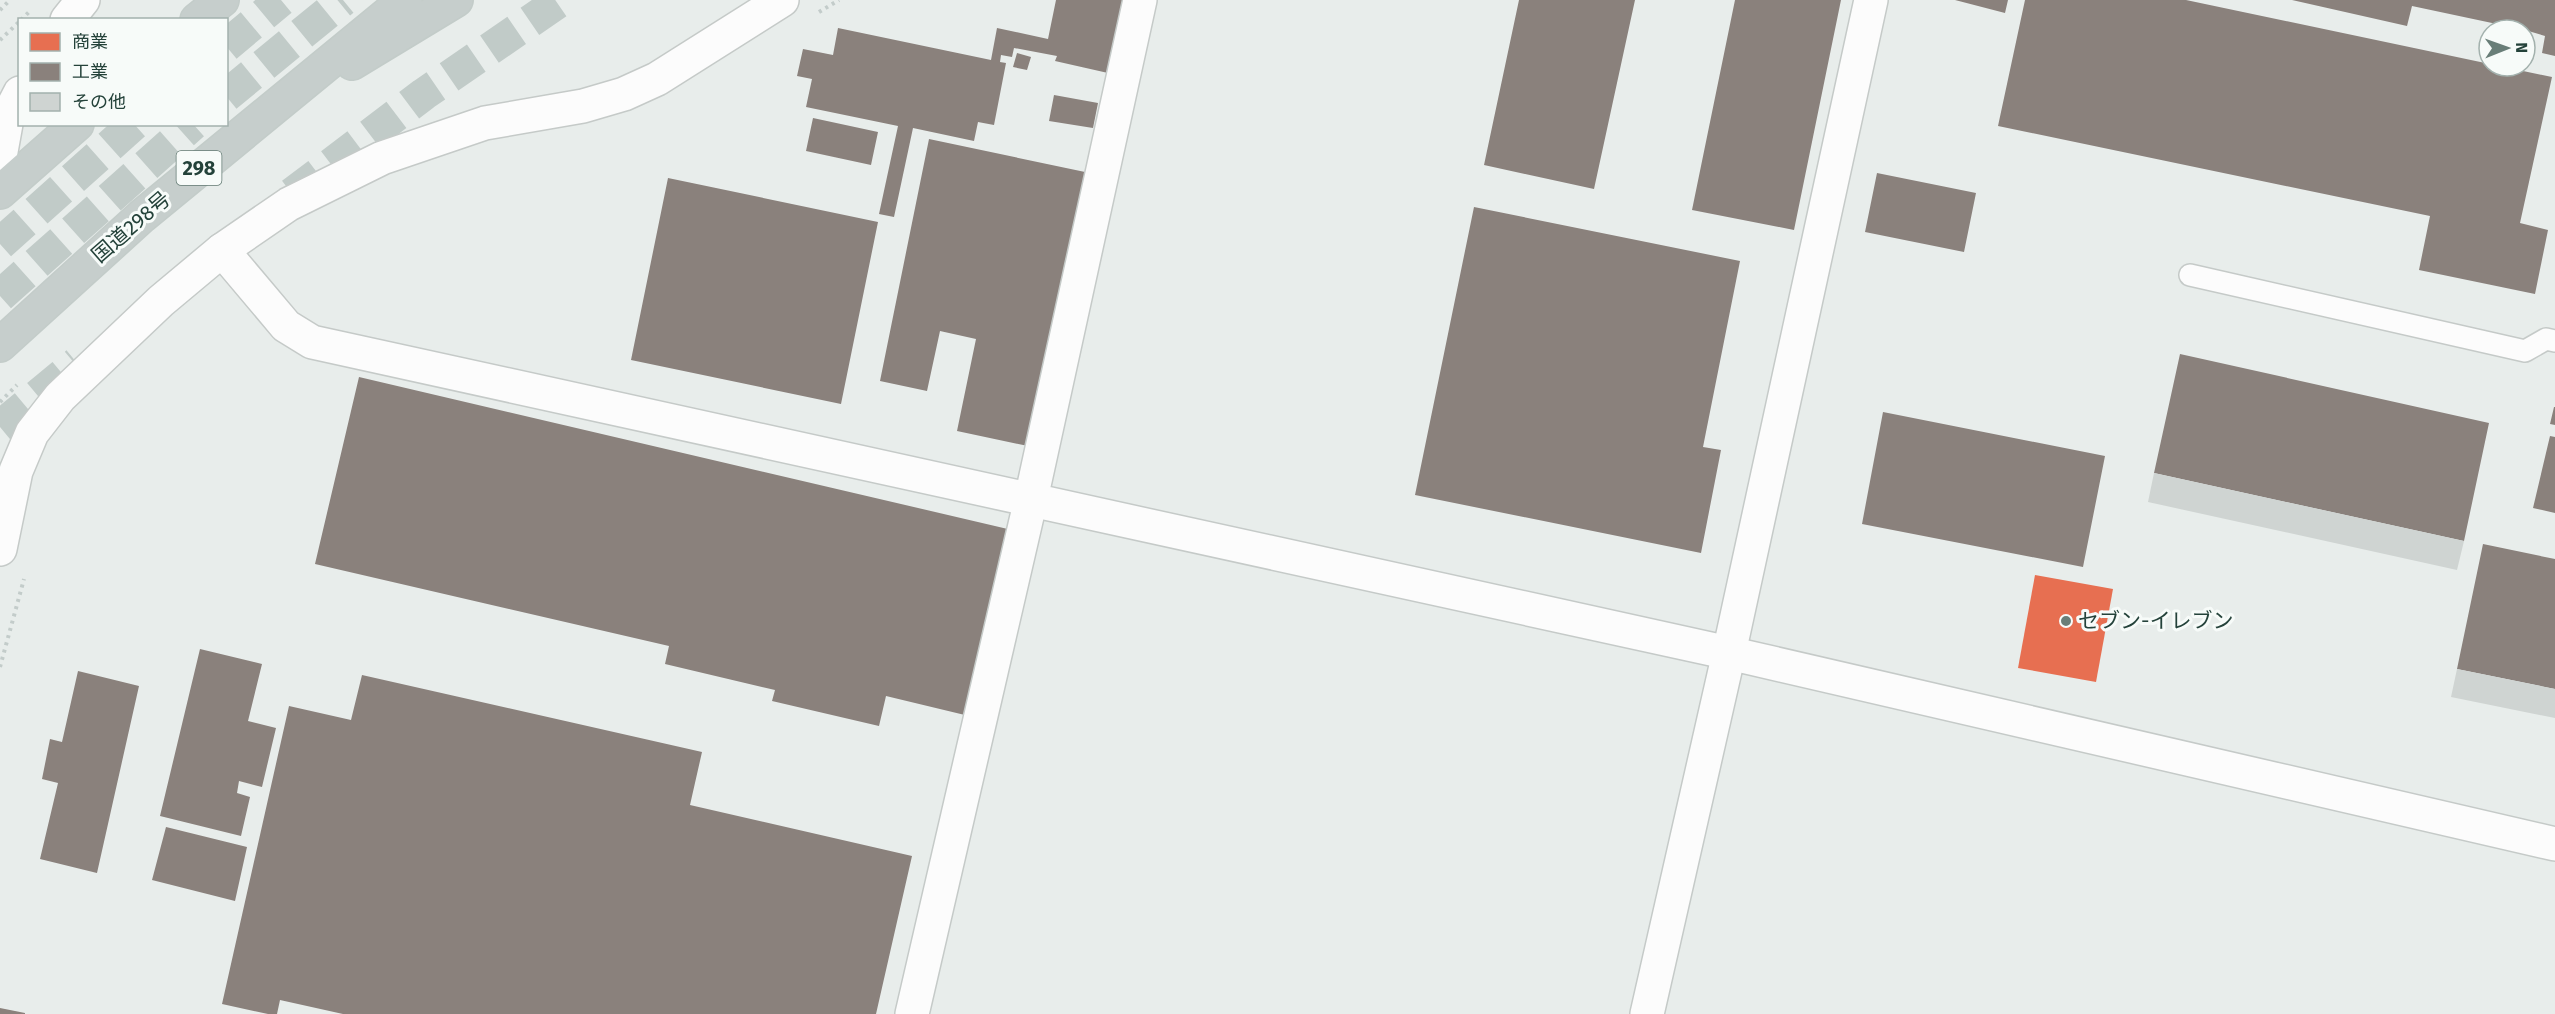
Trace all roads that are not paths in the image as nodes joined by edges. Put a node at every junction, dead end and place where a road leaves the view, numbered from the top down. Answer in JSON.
{"nodes":[{"id":1,"x":83,"y":0,"type":"edge"},
{"id":2,"x":222,"y":0,"type":"edge"},
{"id":3,"x":405,"y":0,"type":"edge"},
{"id":4,"x":456,"y":0,"type":"edge"},
{"id":5,"x":782,"y":0,"type":"edge"},
{"id":6,"x":1140,"y":0,"type":"edge"},
{"id":7,"x":1871,"y":0,"type":"edge"},
{"id":8,"x":69,"y":18,"type":"edge"},
{"id":9,"x":200,"y":18,"type":"edge"},
{"id":10,"x":18,"y":97,"type":"edge"},
{"id":11,"x":75,"y":126,"type":"edge"},
{"id":12,"x":247,"y":128,"type":"junction"},
{"id":13,"x":0,"y":157,"type":"edge"},
{"id":14,"x":0,"y":192,"type":"edge"},
{"id":15,"x":222,"y":250,"type":"junction"},
{"id":16,"x":2190,"y":274,"type":"dead end"},
{"id":17,"x":2555,"y":341,"type":"edge"},
{"id":18,"x":0,"y":345,"type":"edge"},
{"id":19,"x":1031,"y":499,"type":"junction"},
{"id":20,"x":0,"y":549,"type":"edge"},
{"id":21,"x":1729,"y":653,"type":"junction"},
{"id":22,"x":2555,"y":844,"type":"edge"},
{"id":23,"x":912,"y":1014,"type":"edge"},
{"id":24,"x":1647,"y":1014,"type":"edge"}],
"edges":[{"from":1,"to":8,"type":"street"},
{"from":2,"to":9,"type":"highway"},
{"from":3,"to":12,"type":"highway","name":"国道298号","number":"298"},
{"from":4,"to":12,"type":"highway","number":"298"},
{"from":5,"to":15,"type":"street"},
{"from":6,"to":19,"type":"street"},
{"from":7,"to":21,"type":"street"},
{"from":10,"to":13,"type":"street"},
{"from":11,"to":14,"type":"highway"},
{"from":12,"to":18,"type":"highway","name":"国道298号","number":"298"},
{"from":15,"to":19,"type":"street"},
{"from":15,"to":20,"type":"street"},
{"from":16,"to":17,"type":"lane"},
{"from":19,"to":21,"type":"street"},
{"from":19,"to":23,"type":"street"},
{"from":21,"to":22,"type":"street"},
{"from":21,"to":24,"type":"street"}]}
